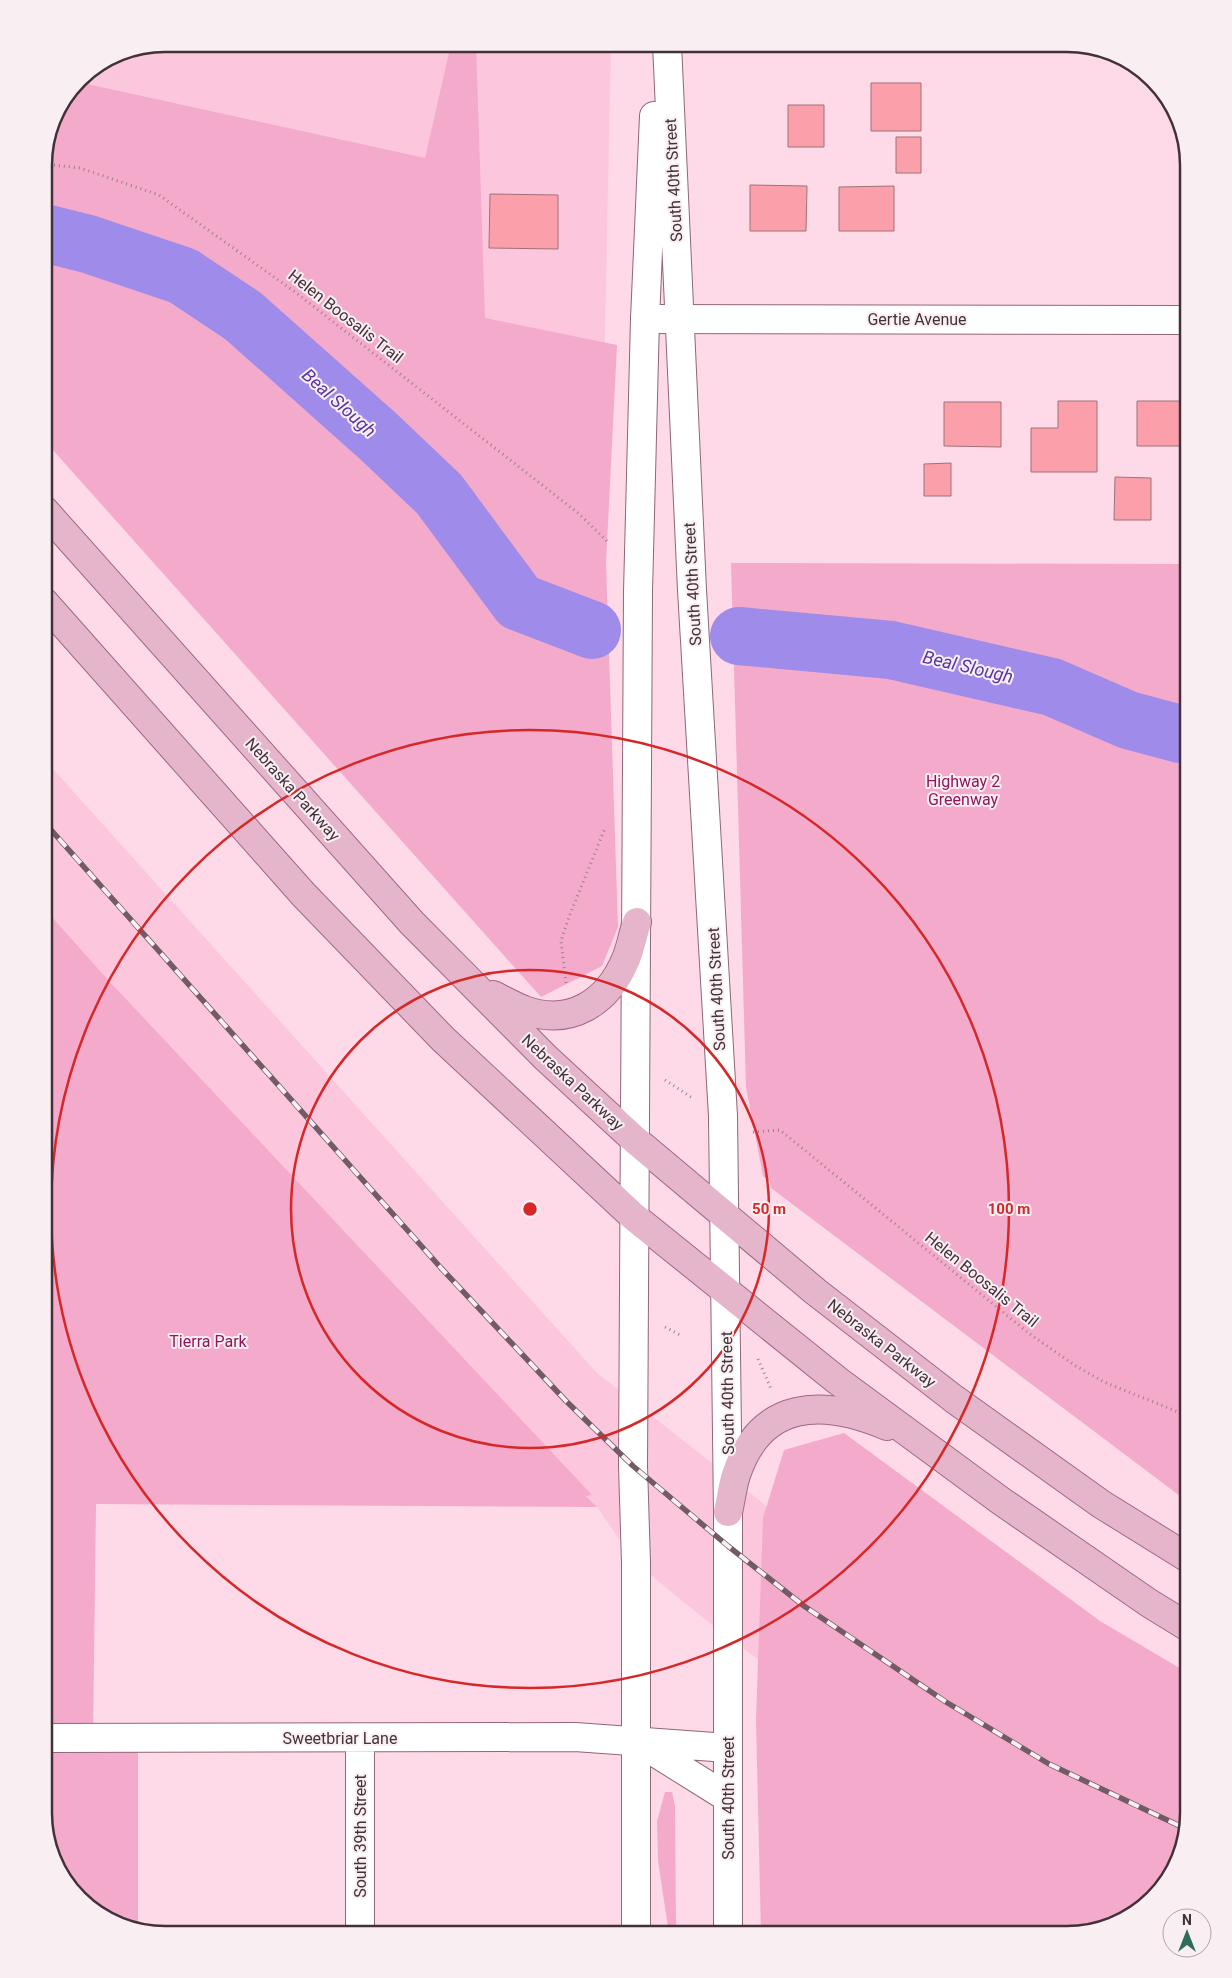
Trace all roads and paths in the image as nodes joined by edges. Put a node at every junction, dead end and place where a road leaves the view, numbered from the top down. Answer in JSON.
{"nodes":[{"id":1,"x":658,"y":53,"type":"edge"},
{"id":2,"x":667,"y":53,"type":"edge"},
{"id":3,"x":53,"y":165,"type":"edge"},
{"id":4,"x":645,"y":319,"type":"junction"},
{"id":5,"x":679,"y":319,"type":"junction"},
{"id":6,"x":1180,"y":320,"type":"edge"},
{"id":7,"x":53,"y":520,"type":"edge"},
{"id":8,"x":606,"y":540,"type":"dead end"},
{"id":9,"x":53,"y":612,"type":"edge"},
{"id":10,"x":637,"y":922,"type":"junction"},
{"id":11,"x":473,"y":984,"type":"junction"},
{"id":12,"x":780,"y":1130,"type":"dead end"},
{"id":13,"x":635,"y":1140,"type":"junction"},
{"id":14,"x":724,"y":1215,"type":"junction"},
{"id":15,"x":634,"y":1217,"type":"junction"},
{"id":16,"x":726,"y":1291,"type":"junction"},
{"id":17,"x":665,"y":1327,"type":"dead end"},
{"id":18,"x":680,"y":1335,"type":"dead end"},
{"id":19,"x":758,"y":1359,"type":"dead end"},
{"id":20,"x":775,"y":1396,"type":"dead end"},
{"id":21,"x":1180,"y":1413,"type":"edge"},
{"id":22,"x":916,"y":1438,"type":"junction"},
{"id":23,"x":728,"y":1512,"type":"junction"},
{"id":24,"x":1180,"y":1553,"type":"edge"},
{"id":25,"x":1180,"y":1622,"type":"edge"},
{"id":26,"x":53,"y":1738,"type":"edge"},
{"id":27,"x":360,"y":1738,"type":"junction"},
{"id":28,"x":637,"y":1741,"type":"junction"},
{"id":29,"x":728,"y":1748,"type":"junction"},
{"id":30,"x":728,"y":1798,"type":"junction"},
{"id":31,"x":360,"y":1925,"type":"edge"},
{"id":32,"x":636,"y":1926,"type":"edge"},
{"id":33,"x":728,"y":1926,"type":"edge"}],
"edges":[{"from":1,"to":4,"type":"main road","name":"South 40th Street"},
{"from":2,"to":5,"type":"main road","name":"South 40th Street"},
{"from":3,"to":8,"type":"path","name":"Helen Boosalis Trail"},
{"from":4,"to":5,"type":"main road","name":"Gertie Avenue"},
{"from":4,"to":10,"type":"main road","name":"South 40th Street"},
{"from":5,"to":6,"type":"main road","name":"Gertie Avenue"},
{"from":5,"to":14,"type":"main road","name":"South 40th Street"},
{"from":7,"to":11,"type":"main road","name":"Nebraska Parkway"},
{"from":9,"to":15,"type":"main road"},
{"from":10,"to":11,"type":"main road"},
{"from":10,"to":13,"type":"main road","name":"South 40th Street"},
{"from":11,"to":13,"type":"main road","name":"Nebraska Parkway"},
{"from":12,"to":21,"type":"path","name":"Helen Boosalis Trail"},
{"from":13,"to":14,"type":"main road","name":"Nebraska Parkway"},
{"from":13,"to":15,"type":"main road","name":"South 40th Street"},
{"from":14,"to":16,"type":"main road","name":"South 40th Street"},
{"from":14,"to":24,"type":"main road","name":"Nebraska Parkway"},
{"from":15,"to":16,"type":"main road"},
{"from":15,"to":28,"type":"main road","name":"South 40th Street"},
{"from":16,"to":22,"type":"main road"},
{"from":16,"to":23,"type":"main road","name":"South 40th Street"},
{"from":17,"to":18,"type":"path"},
{"from":19,"to":20,"type":"path"},
{"from":22,"to":23,"type":"main road"},
{"from":22,"to":25,"type":"main road"},
{"from":23,"to":29,"type":"main road","name":"South 40th Street"},
{"from":26,"to":27,"type":"main road","name":"Sweetbriar Lane"},
{"from":27,"to":28,"type":"main road","name":"Sweetbriar Lane"},
{"from":27,"to":31,"type":"main road","name":"South 39th Street"},
{"from":28,"to":29,"type":"main road","name":"Sweetbriar Lane"},
{"from":28,"to":30,"type":"main road","name":"Sweetbriar Lane"},
{"from":28,"to":32,"type":"main road","name":"South 40th Street"},
{"from":29,"to":30,"type":"main road","name":"South 40th Street"},
{"from":30,"to":33,"type":"main road","name":"South 40th Street"}]}
